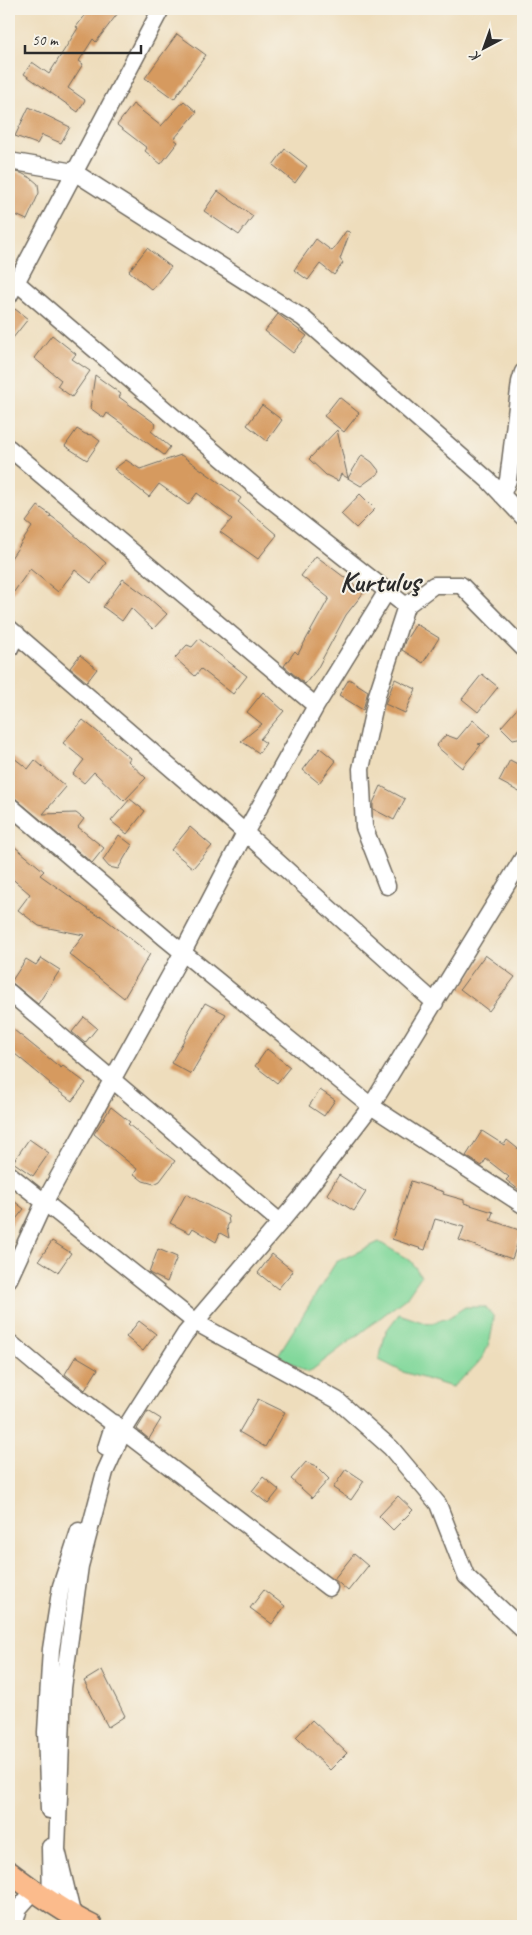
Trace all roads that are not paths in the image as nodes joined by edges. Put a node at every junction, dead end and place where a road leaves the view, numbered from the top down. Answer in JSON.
{"nodes":[{"id":1,"x":161,"y":9,"type":"edge"},
{"id":2,"x":9,"y":161,"type":"edge"},
{"id":3,"x":74,"y":172,"type":"junction"},
{"id":4,"x":11,"y":284,"type":"edge"},
{"id":5,"x":523,"y":372,"type":"edge"},
{"id":6,"x":9,"y":448,"type":"edge"},
{"id":7,"x":502,"y":495,"type":"junction"},
{"id":8,"x":523,"y":517,"type":"edge"},
{"id":9,"x":387,"y":591,"type":"junction"},
{"id":10,"x":406,"y":606,"type":"junction"},
{"id":11,"x":13,"y":631,"type":"edge"},
{"id":12,"x":523,"y":648,"type":"edge"},
{"id":13,"x":9,"y":650,"type":"edge"},
{"id":14,"x":316,"y":706,"type":"junction"},
{"id":15,"x":9,"y":805,"type":"edge"},
{"id":16,"x":245,"y":833,"type":"junction"},
{"id":17,"x":523,"y":858,"type":"edge"},
{"id":18,"x":387,"y":886,"type":"dead end"},
{"id":19,"x":183,"y":952,"type":"junction"},
{"id":20,"x":9,"y":992,"type":"edge"},
{"id":21,"x":434,"y":1003,"type":"junction"},
{"id":22,"x":112,"y":1080,"type":"junction"},
{"id":23,"x":372,"y":1106,"type":"junction"},
{"id":24,"x":9,"y":1174,"type":"edge"},
{"id":25,"x":44,"y":1203,"type":"junction"},
{"id":26,"x":523,"y":1205,"type":"edge"},
{"id":27,"x":280,"y":1222,"type":"junction"},
{"id":28,"x":9,"y":1279,"type":"edge"},
{"id":29,"x":195,"y":1322,"type":"junction"},
{"id":30,"x":9,"y":1342,"type":"edge"},
{"id":31,"x":119,"y":1427,"type":"junction"},
{"id":32,"x":329,"y":1588,"type":"dead end"},
{"id":33,"x":523,"y":1630,"type":"edge"},
{"id":34,"x":9,"y":1872,"type":"edge"},
{"id":35,"x":42,"y":1897,"type":"junction"},
{"id":36,"x":73,"y":1917,"type":"junction"},
{"id":37,"x":14,"y":1926,"type":"edge"},
{"id":38,"x":92,"y":1926,"type":"edge"}],
"edges":[{"from":1,"to":3,"type":"street"},
{"from":2,"to":3,"type":"street"},
{"from":3,"to":4,"type":"street"},
{"from":3,"to":7,"type":"street"},
{"from":4,"to":9,"type":"street"},
{"from":5,"to":7,"type":"street"},
{"from":6,"to":14,"type":"street"},
{"from":7,"to":8,"type":"street"},
{"from":9,"to":10,"type":"street"},
{"from":9,"to":14,"type":"street"},
{"from":10,"to":12,"type":"street"},
{"from":10,"to":18,"type":"street"},
{"from":11,"to":13,"type":"street"},
{"from":11,"to":16,"type":"street"},
{"from":14,"to":16,"type":"street"},
{"from":15,"to":19,"type":"street"},
{"from":16,"to":19,"type":"street"},
{"from":16,"to":21,"type":"street"},
{"from":17,"to":21,"type":"street"},
{"from":19,"to":22,"type":"street"},
{"from":19,"to":23,"type":"street"},
{"from":20,"to":22,"type":"street"},
{"from":21,"to":23,"type":"street"},
{"from":22,"to":25,"type":"street"},
{"from":22,"to":27,"type":"street"},
{"from":23,"to":26,"type":"street"},
{"from":23,"to":27,"type":"street"},
{"from":24,"to":25,"type":"street"},
{"from":25,"to":28,"type":"street"},
{"from":25,"to":29,"type":"street"},
{"from":27,"to":29,"type":"street"},
{"from":29,"to":31,"type":"street"},
{"from":29,"to":33,"type":"street"},
{"from":30,"to":31,"type":"street"},
{"from":31,"to":32,"type":"street"},
{"from":31,"to":35,"type":"street"},
{"from":31,"to":36,"type":"street"},
{"from":34,"to":35,"type":"main road"},
{"from":35,"to":36,"type":"main road"},
{"from":35,"to":37,"type":"street"},
{"from":36,"to":38,"type":"main road"}]}
